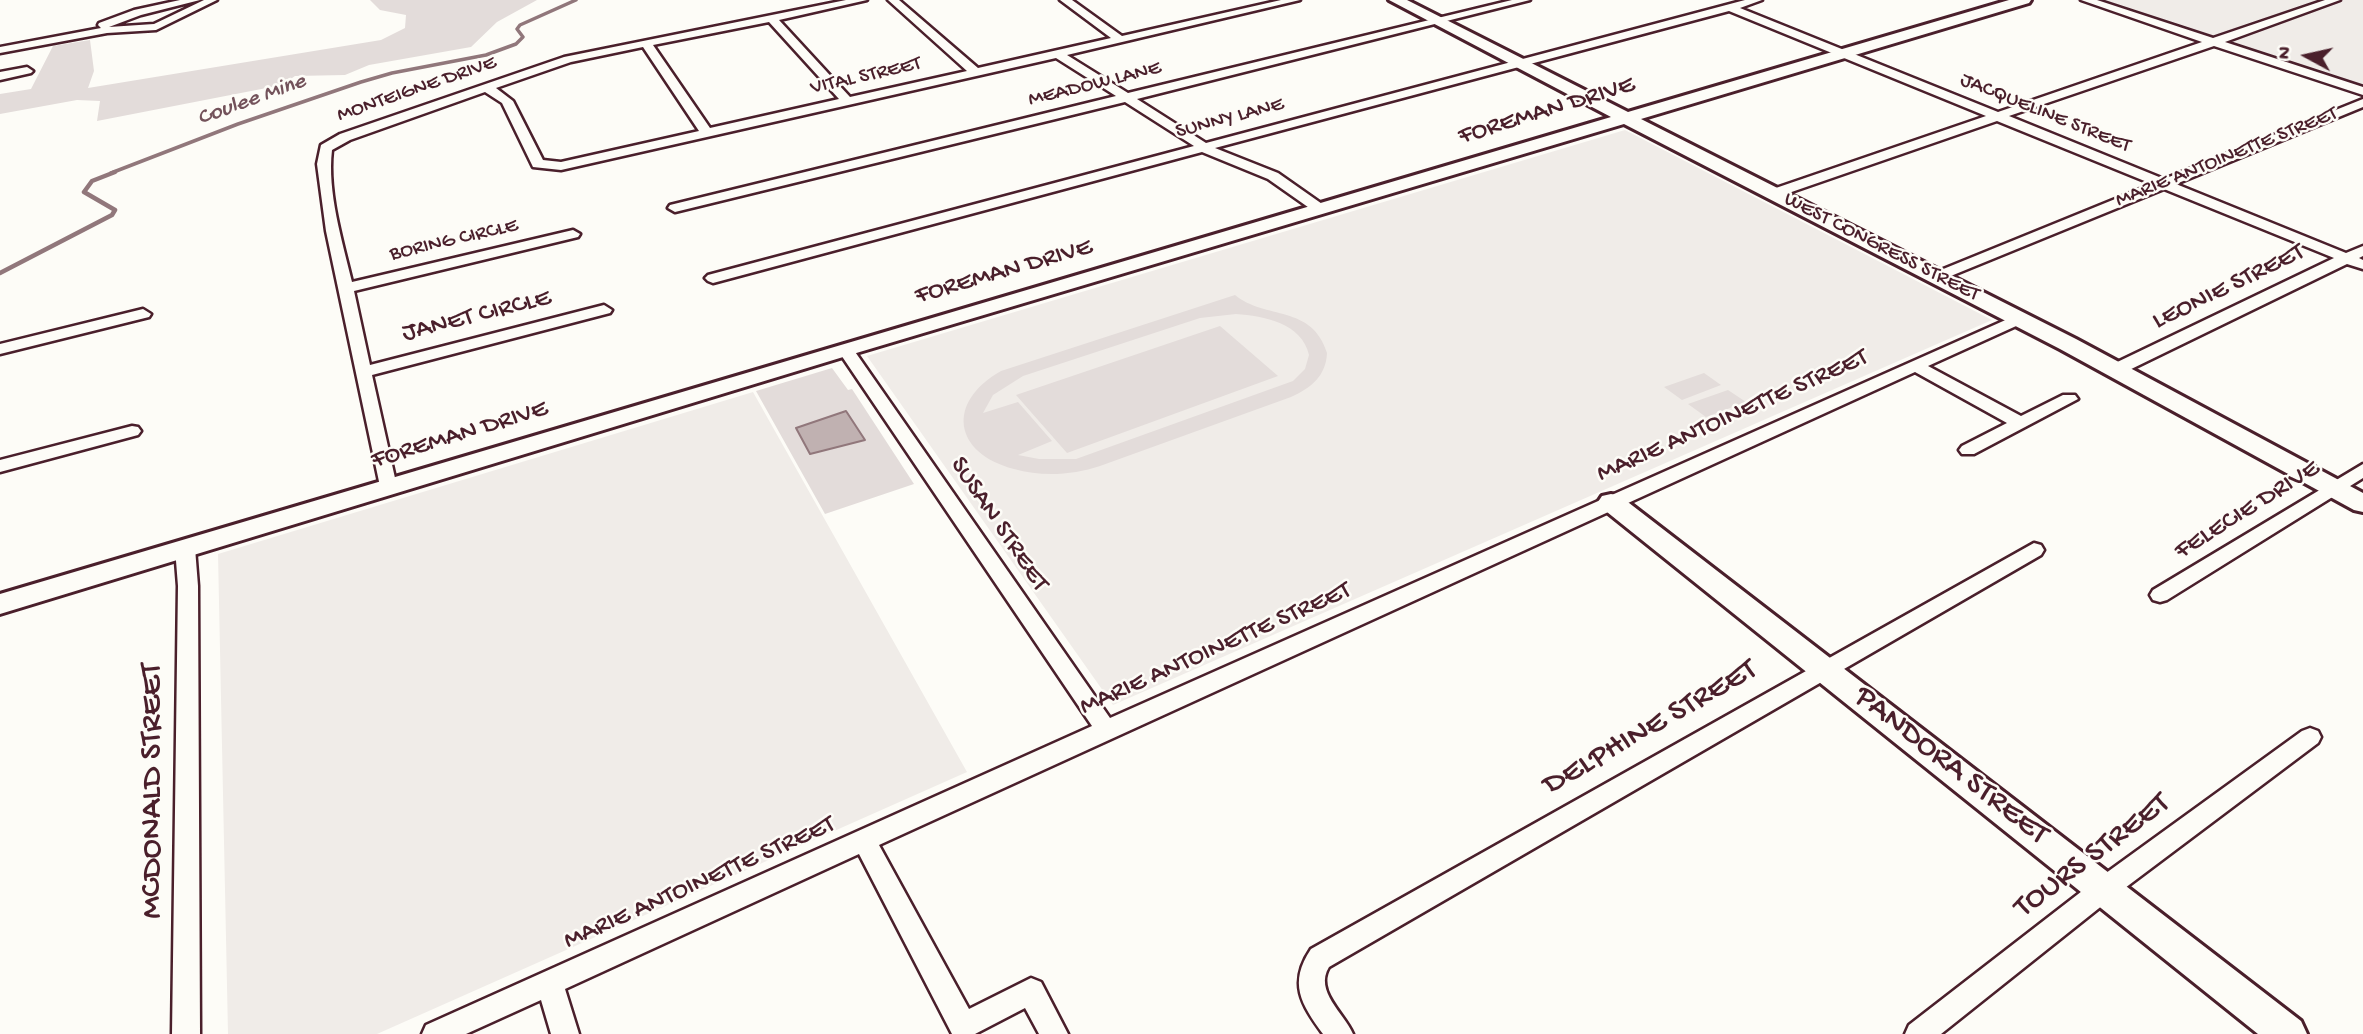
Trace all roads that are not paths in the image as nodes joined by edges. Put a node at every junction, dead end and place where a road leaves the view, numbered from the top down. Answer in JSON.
{"nodes":[{"id":1,"x":196,"y":0,"type":"edge"},
{"id":2,"x":212,"y":0,"type":"edge"},
{"id":3,"x":862,"y":0,"type":"edge"},
{"id":4,"x":893,"y":0,"type":"edge"},
{"id":5,"x":1065,"y":0,"type":"edge"},
{"id":6,"x":1238,"y":0,"type":"edge"},
{"id":7,"x":1295,"y":0,"type":"edge"},
{"id":8,"x":1396,"y":0,"type":"edge"},
{"id":9,"x":1525,"y":0,"type":"edge"},
{"id":10,"x":1712,"y":0,"type":"edge"},
{"id":11,"x":1757,"y":0,"type":"edge"},
{"id":12,"x":2024,"y":0,"type":"edge"},
{"id":13,"x":2085,"y":0,"type":"edge"},
{"id":14,"x":2312,"y":0,"type":"edge"},
{"id":15,"x":2335,"y":0,"type":"edge"},
{"id":16,"x":168,"y":7,"type":"junction"},
{"id":17,"x":1730,"y":7,"type":"junction"},
{"id":18,"x":1254,"y":9,"type":"junction"},
{"id":19,"x":183,"y":14,"type":"junction"},
{"id":20,"x":771,"y":18,"type":"junction"},
{"id":21,"x":1437,"y":21,"type":"junction"},
{"id":22,"x":118,"y":25,"type":"junction"},
{"id":23,"x":1121,"y":40,"type":"junction"},
{"id":24,"x":2206,"y":40,"type":"junction"},
{"id":25,"x":0,"y":42,"type":"edge"},
{"id":26,"x":645,"y":43,"type":"junction"},
{"id":27,"x":0,"y":50,"type":"edge"},
{"id":28,"x":1843,"y":53,"type":"junction"},
{"id":29,"x":1058,"y":54,"type":"junction"},
{"id":30,"x":2163,"y":55,"type":"junction"},
{"id":31,"x":2130,"y":62,"type":"junction"},
{"id":32,"x":1520,"y":64,"type":"junction"},
{"id":33,"x":2143,"y":66,"type":"junction"},
{"id":34,"x":27,"y":71,"type":"dead end"},
{"id":35,"x":976,"y":72,"type":"junction"},
{"id":36,"x":0,"y":76,"type":"edge"},
{"id":37,"x":487,"y":88,"type":"junction"},
{"id":38,"x":2363,"y":92,"type":"edge"},
{"id":39,"x":2053,"y":93,"type":"junction"},
{"id":40,"x":1126,"y":98,"type":"junction"},
{"id":41,"x":847,"y":101,"type":"junction"},
{"id":42,"x":2363,"y":103,"type":"edge"},
{"id":43,"x":1992,"y":114,"type":"junction"},
{"id":44,"x":1627,"y":117,"type":"junction"},
{"id":45,"x":707,"y":133,"type":"junction"},
{"id":46,"x":1205,"y":148,"type":"junction"},
{"id":47,"x":2164,"y":184,"type":"junction"},
{"id":48,"x":1769,"y":190,"type":"junction"},
{"id":49,"x":675,"y":208,"type":"dead end"},
{"id":50,"x":1320,"y":209,"type":"junction"},
{"id":51,"x":573,"y":234,"type":"dead end"},
{"id":52,"x":2363,"y":250,"type":"edge"},
{"id":53,"x":2346,"y":258,"type":"junction"},
{"id":54,"x":2363,"y":265,"type":"edge"},
{"id":55,"x":1936,"y":277,"type":"junction"},
{"id":56,"x":713,"y":278,"type":"dead end"},
{"id":57,"x":346,"y":288,"type":"junction"},
{"id":58,"x":604,"y":310,"type":"dead end"},
{"id":59,"x":143,"y":314,"type":"dead end"},
{"id":60,"x":2020,"y":319,"type":"junction"},
{"id":61,"x":0,"y":349,"type":"edge"},
{"id":62,"x":845,"y":349,"type":"junction"},
{"id":63,"x":1916,"y":365,"type":"junction"},
{"id":64,"x":2116,"y":370,"type":"junction"},
{"id":65,"x":363,"y":372,"type":"junction"},
{"id":66,"x":2070,"y":398,"type":"dead end"},
{"id":67,"x":2020,"y":424,"type":"junction"},
{"id":68,"x":132,"y":431,"type":"dead end"},
{"id":69,"x":1968,"y":450,"type":"dead end"},
{"id":70,"x":0,"y":466,"type":"edge"},
{"id":71,"x":2363,"y":470,"type":"edge"},
{"id":72,"x":387,"y":487,"type":"junction"},
{"id":73,"x":2334,"y":489,"type":"junction"},
{"id":74,"x":1611,"y":502,"type":"junction"},
{"id":75,"x":2363,"y":504,"type":"edge"},
{"id":76,"x":185,"y":548,"type":"junction"},
{"id":77,"x":2034,"y":550,"type":"dead end"},
{"id":78,"x":2160,"y":595,"type":"dead end"},
{"id":79,"x":0,"y":604,"type":"edge"},
{"id":80,"x":1824,"y":668,"type":"junction"},
{"id":81,"x":1107,"y":731,"type":"junction"},
{"id":82,"x":2310,"y":737,"type":"dead end"},
{"id":83,"x":864,"y":840,"type":"junction"},
{"id":84,"x":2104,"y":888,"type":"junction"},
{"id":85,"x":550,"y":983,"type":"junction"},
{"id":86,"x":186,"y":1034,"type":"edge"},
{"id":87,"x":436,"y":1034,"type":"edge"},
{"id":88,"x":565,"y":1034,"type":"edge"},
{"id":89,"x":1054,"y":1034,"type":"edge"},
{"id":90,"x":1339,"y":1034,"type":"edge"},
{"id":91,"x":1919,"y":1034,"type":"edge"},
{"id":92,"x":2288,"y":1034,"type":"edge"}],
"edges":[{"from":1,"to":16,"type":"street"},
{"from":2,"to":19,"type":"street"},
{"from":3,"to":20,"type":"street","name":"MONTEIGNE DRIVE"},
{"from":4,"to":35,"type":"street"},
{"from":5,"to":23,"type":"street"},
{"from":6,"to":18,"type":"street"},
{"from":7,"to":18,"type":"street","name":"VITAL STREET"},
{"from":8,"to":21,"type":"street","name":"WEST CONGRESS STREET"},
{"from":9,"to":21,"type":"street","name":"MEADOW LANE"},
{"from":10,"to":17,"type":"street","name":"JACQUELINE STREET"},
{"from":11,"to":17,"type":"street","name":"SUNNY LANE"},
{"from":12,"to":28,"type":"street","name":"FOREMAN DRIVE"},
{"from":13,"to":24,"type":"street"},
{"from":14,"to":24,"type":"street"},
{"from":15,"to":24,"type":"street"},
{"from":16,"to":19,"type":"street"},
{"from":16,"to":22,"type":"street"},
{"from":17,"to":28,"type":"street","name":"JACQUELINE STREET"},
{"from":17,"to":32,"type":"street","name":"SUNNY LANE"},
{"from":18,"to":23,"type":"street","name":"VITAL STREET"},
{"from":19,"to":22,"type":"street"},
{"from":20,"to":26,"type":"street","name":"MONTEIGNE DRIVE"},
{"from":20,"to":41,"type":"street"},
{"from":21,"to":32,"type":"street","name":"WEST CONGRESS STREET"},
{"from":21,"to":40,"type":"street","name":"MEADOW LANE"},
{"from":22,"to":25,"type":"street"},
{"from":22,"to":27,"type":"street"},
{"from":23,"to":29,"type":"street","name":"VITAL STREET"},
{"from":24,"to":30,"type":"street"},
{"from":24,"to":38,"type":"street"},
{"from":26,"to":37,"type":"street","name":"MONTEIGNE DRIVE"},
{"from":26,"to":45,"type":"street"},
{"from":28,"to":43,"type":"street","name":"JACQUELINE STREET"},
{"from":28,"to":44,"type":"street","name":"FOREMAN DRIVE"},
{"from":29,"to":35,"type":"street","name":"VITAL STREET"},
{"from":29,"to":40,"type":"street"},
{"from":30,"to":31,"type":"street"},
{"from":30,"to":33,"type":"street"},
{"from":31,"to":33,"type":"street"},
{"from":31,"to":39,"type":"street"},
{"from":32,"to":44,"type":"street","name":"WEST CONGRESS STREET"},
{"from":32,"to":46,"type":"street","name":"SUNNY LANE"},
{"from":33,"to":39,"type":"street"},
{"from":34,"to":36,"type":"street"},
{"from":35,"to":41,"type":"street","name":"VITAL STREET"},
{"from":37,"to":45,"type":"street","name":"VITAL STREET"},
{"from":37,"to":57,"type":"street","name":"MONTEIGNE DRIVE"},
{"from":39,"to":43,"type":"street"},
{"from":40,"to":46,"type":"street"},
{"from":40,"to":49,"type":"street","name":"MEADOW LANE"},
{"from":41,"to":45,"type":"street","name":"VITAL STREET"},
{"from":42,"to":47,"type":"street","name":"MARIE ANTOINETTE STREET"},
{"from":43,"to":47,"type":"street","name":"JACQUELINE STREET"},
{"from":43,"to":48,"type":"street"},
{"from":44,"to":48,"type":"street","name":"WEST CONGRESS STREET"},
{"from":44,"to":50,"type":"street","name":"FOREMAN DRIVE"},
{"from":46,"to":50,"type":"street"},
{"from":46,"to":56,"type":"street","name":"SUNNY LANE"},
{"from":47,"to":53,"type":"street","name":"JACQUELINE STREET"},
{"from":47,"to":55,"type":"street","name":"MARIE ANTOINETTE STREET"},
{"from":48,"to":55,"type":"street","name":"WEST CONGRESS STREET"},
{"from":50,"to":62,"type":"street","name":"FOREMAN DRIVE"},
{"from":51,"to":57,"type":"street","name":"BORING CIRCLE"},
{"from":52,"to":53,"type":"street","name":"LEONIE STREET"},
{"from":53,"to":54,"type":"street","name":"JACQUELINE STREET"},
{"from":53,"to":64,"type":"street","name":"LEONIE STREET"},
{"from":55,"to":60,"type":"street","name":"WEST CONGRESS STREET"},
{"from":57,"to":65,"type":"street","name":"MONTEIGNE DRIVE"},
{"from":58,"to":65,"type":"street","name":"JANET CIRCLE"},
{"from":59,"to":61,"type":"street"},
{"from":60,"to":63,"type":"street","name":"MARIE ANTOINETTE STREET"},
{"from":60,"to":64,"type":"street","name":"WEST CONGRESS STREET"},
{"from":62,"to":72,"type":"street","name":"FOREMAN DRIVE"},
{"from":62,"to":81,"type":"street","name":"SUSAN STREET"},
{"from":63,"to":67,"type":"street"},
{"from":63,"to":74,"type":"street","name":"MARIE ANTOINETTE STREET"},
{"from":64,"to":73,"type":"street","name":"WEST CONGRESS STREET"},
{"from":65,"to":72,"type":"street","name":"MONTEIGNE DRIVE"},
{"from":66,"to":67,"type":"street"},
{"from":67,"to":69,"type":"street"},
{"from":68,"to":70,"type":"street"},
{"from":71,"to":73,"type":"street","name":"FELECIE DRIVE"},
{"from":72,"to":76,"type":"street","name":"FOREMAN DRIVE"},
{"from":73,"to":75,"type":"street","name":"WEST CONGRESS STREET"},
{"from":73,"to":78,"type":"street","name":"FELECIE DRIVE"},
{"from":74,"to":80,"type":"street","name":"PANDORA STREET"},
{"from":74,"to":81,"type":"street","name":"MARIE ANTOINETTE STREET"},
{"from":76,"to":79,"type":"street","name":"FOREMAN DRIVE"},
{"from":76,"to":86,"type":"street","name":"MCDONALD STREET"},
{"from":77,"to":80,"type":"street","name":"DELPHINE STREET"},
{"from":80,"to":84,"type":"street","name":"PANDORA STREET"},
{"from":80,"to":90,"type":"street","name":"DELPHINE STREET"},
{"from":81,"to":83,"type":"street","name":"MARIE ANTOINETTE STREET"},
{"from":82,"to":84,"type":"street","name":"TOURS STREET"},
{"from":83,"to":85,"type":"street","name":"MARIE ANTOINETTE STREET"},
{"from":83,"to":89,"type":"street"},
{"from":84,"to":91,"type":"street","name":"TOURS STREET"},
{"from":84,"to":92,"type":"street","name":"PANDORA STREET"},
{"from":85,"to":87,"type":"street","name":"MARIE ANTOINETTE STREET"},
{"from":85,"to":88,"type":"street"}]}
